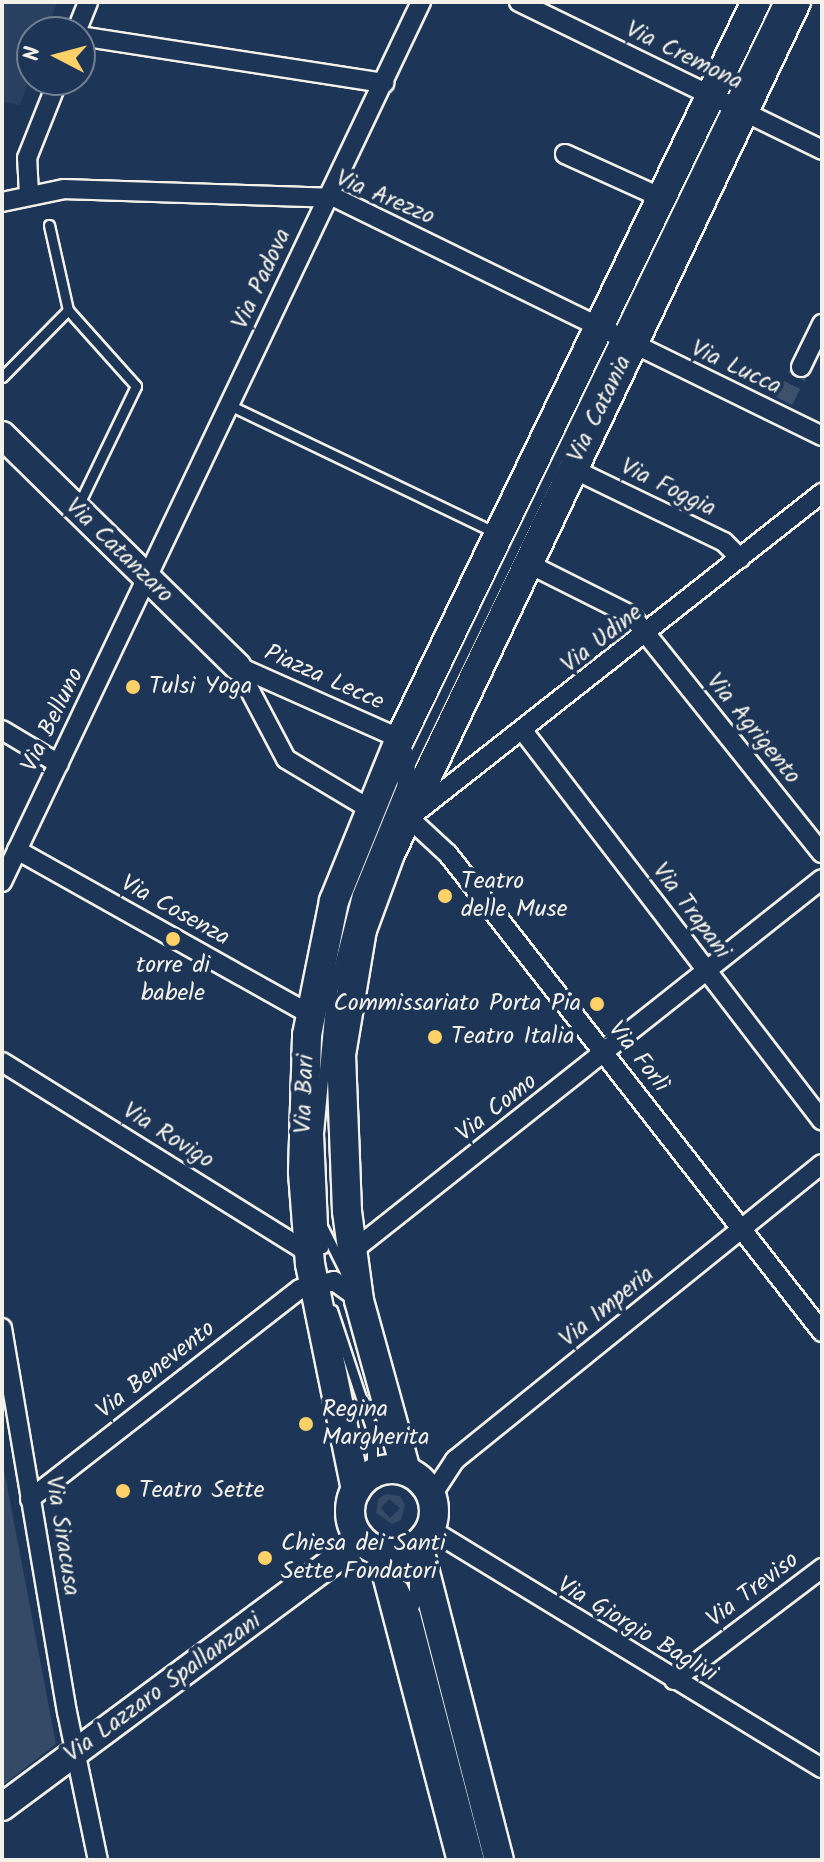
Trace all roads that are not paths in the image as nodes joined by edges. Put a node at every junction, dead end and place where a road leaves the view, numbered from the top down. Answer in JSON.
{"nodes":[{"id":1,"x":421,"y":2,"type":"edge"},
{"id":2,"x":519,"y":2,"type":"edge"},
{"id":3,"x":756,"y":2,"type":"edge"},
{"id":4,"x":778,"y":2,"type":"edge"},
{"id":5,"x":796,"y":2,"type":"edge"},
{"id":6,"x":96,"y":37,"type":"edge"},
{"id":7,"x":384,"y":83,"type":"junction"},
{"id":8,"x":52,"y":96,"type":"edge"},
{"id":9,"x":727,"y":104,"type":"junction"},
{"id":10,"x":822,"y":150,"type":"edge"},
{"id":11,"x":565,"y":154,"type":"dead end"},
{"id":12,"x":29,"y":194,"type":"junction"},
{"id":13,"x":328,"y":196,"type":"junction"},
{"id":14,"x":664,"y":199,"type":"junction"},
{"id":15,"x":2,"y":202,"type":"edge"},
{"id":16,"x":49,"y":225,"type":"dead end"},
{"id":17,"x":68,"y":310,"type":"junction"},
{"id":18,"x":822,"y":324,"type":"edge"},
{"id":19,"x":616,"y":337,"type":"junction"},
{"id":20,"x":801,"y":367,"type":"tunnel mouth"},
{"id":21,"x":2,"y":377,"type":"edge"},
{"id":22,"x":229,"y":405,"type":"junction"},
{"id":23,"x":2,"y":435,"type":"edge"},
{"id":24,"x":822,"y":436,"type":"edge"},
{"id":25,"x":571,"y":468,"type":"junction"},
{"id":26,"x":822,"y":493,"type":"edge"},
{"id":27,"x":77,"y":509,"type":"junction"},
{"id":28,"x":500,"y":535,"type":"junction"},
{"id":29,"x":740,"y":558,"type":"junction"},
{"id":30,"x":527,"y":563,"type":"junction"},
{"id":31,"x":147,"y":578,"type":"junction"},
{"id":32,"x":648,"y":634,"type":"junction"},
{"id":33,"x":237,"y":666,"type":"junction"},
{"id":34,"x":2,"y":730,"type":"edge"},
{"id":35,"x":523,"y":731,"type":"junction"},
{"id":36,"x":399,"y":741,"type":"junction"},
{"id":37,"x":59,"y":764,"type":"junction"},
{"id":38,"x":407,"y":772,"type":"junction"},
{"id":39,"x":368,"y":808,"type":"junction"},
{"id":40,"x":409,"y":818,"type":"junction"},
{"id":41,"x":17,"y":850,"type":"junction"},
{"id":42,"x":822,"y":853,"type":"edge"},
{"id":43,"x":370,"y":856,"type":"junction"},
{"id":44,"x":822,"y":879,"type":"edge"},
{"id":45,"x":2,"y":882,"type":"edge"},
{"id":46,"x":707,"y":971,"type":"junction"},
{"id":47,"x":309,"y":1014,"type":"junction"},
{"id":48,"x":605,"y":1053,"type":"junction"},
{"id":49,"x":2,"y":1062,"type":"edge"},
{"id":50,"x":26,"y":1077,"type":"junction"},
{"id":51,"x":2,"y":1079,"type":"edge"},
{"id":52,"x":822,"y":1120,"type":"edge"},
{"id":53,"x":822,"y":1164,"type":"edge"},
{"id":54,"x":321,"y":1225,"type":"junction"},
{"id":55,"x":742,"y":1229,"type":"junction"},
{"id":56,"x":350,"y":1253,"type":"junction"},
{"id":57,"x":318,"y":1271,"type":"junction"},
{"id":58,"x":352,"y":1293,"type":"junction"},
{"id":59,"x":2,"y":1328,"type":"edge"},
{"id":60,"x":822,"y":1332,"type":"edge"},
{"id":61,"x":406,"y":1471,"type":"junction"},
{"id":62,"x":359,"y":1487,"type":"junction"},
{"id":63,"x":432,"y":1495,"type":"junction"},
{"id":64,"x":30,"y":1499,"type":"junction"},
{"id":65,"x":424,"y":1537,"type":"junction"},
{"id":66,"x":372,"y":1546,"type":"junction"},
{"id":67,"x":822,"y":1568,"type":"edge"},
{"id":68,"x":415,"y":1614,"type":"junction"},
{"id":69,"x":674,"y":1680,"type":"junction"},
{"id":70,"x":78,"y":1751,"type":"junction"},
{"id":71,"x":822,"y":1768,"type":"edge"},
{"id":72,"x":2,"y":1807,"type":"edge"},
{"id":73,"x":98,"y":1860,"type":"edge"},
{"id":74,"x":462,"y":1860,"type":"edge"},
{"id":75,"x":479,"y":1860,"type":"edge"},
{"id":76,"x":499,"y":1860,"type":"edge"}],
"edges":[{"from":1,"to":7,"type":"street","name":"Via Padova"},
{"from":2,"to":9,"type":"street","name":"Via Cremona"},
{"from":3,"to":9,"type":"main road","name":"Via Catania"},
{"from":4,"to":9,"type":"lane","name":"Via Catania"},
{"from":5,"to":9,"type":"main road","name":"Via Catania"},
{"from":6,"to":7,"type":"street"},
{"from":7,"to":13,"type":"street","name":"Via Padova"},
{"from":8,"to":12,"type":"street"},
{"from":9,"to":10,"type":"street","name":"Via Cremona"},
{"from":9,"to":14,"type":"main road","name":"Via Catania"},
{"from":9,"to":19,"type":"main road","name":"Via Catania"},
{"from":11,"to":14,"type":"street"},
{"from":12,"to":13,"type":"street","name":"Via Arezzo"},
{"from":12,"to":15,"type":"street","name":"Via Arezzo"},
{"from":13,"to":19,"type":"street","name":"Via Arezzo"},
{"from":13,"to":22,"type":"street","name":"Via Padova"},
{"from":14,"to":19,"type":"main road","name":"Via Catania"},
{"from":16,"to":17,"type":"lane"},
{"from":17,"to":21,"type":"lane"},
{"from":17,"to":27,"type":"lane"},
{"from":18,"to":20,"type":"street"},
{"from":19,"to":24,"type":"street","name":"Via Lucca"},
{"from":19,"to":25,"type":"main road","name":"Via Catania"},
{"from":19,"to":28,"type":"main road","name":"Via Catania"},
{"from":19,"to":38,"type":"lane","name":"Via Catania"},
{"from":22,"to":28,"type":"lane"},
{"from":22,"to":31,"type":"street","name":"Via Padova"},
{"from":23,"to":27,"type":"street","name":"Via Catanzaro"},
{"from":25,"to":29,"type":"street","name":"Via Foggia"},
{"from":25,"to":30,"type":"main road","name":"Via Catania"},
{"from":26,"to":29,"type":"street","name":"Via Udine"},
{"from":27,"to":31,"type":"street","name":"Via Catanzaro"},
{"from":28,"to":36,"type":"main road","name":"Via Catania"},
{"from":29,"to":32,"type":"street","name":"Via Udine"},
{"from":30,"to":32,"type":"street","name":"Via Agrigento"},
{"from":30,"to":40,"type":"main road","name":"Via Catania"},
{"from":31,"to":33,"type":"street","name":"Via Catanzaro"},
{"from":31,"to":37,"type":"street","name":"Via Belluno"},
{"from":32,"to":35,"type":"street","name":"Via Udine"},
{"from":32,"to":42,"type":"street","name":"Via Agrigento"},
{"from":33,"to":36,"type":"street","name":"Piazza Lecce"},
{"from":33,"to":39,"type":"street","name":"Piazza Lecce"},
{"from":34,"to":37,"type":"street"},
{"from":35,"to":40,"type":"street","name":"Via Udine"},
{"from":35,"to":46,"type":"street","name":"Via Trapani"},
{"from":36,"to":38,"type":"street","name":"Via Bari"},
{"from":36,"to":39,"type":"main road","name":"Via Bari"},
{"from":37,"to":41,"type":"street","name":"Via Belluno"},
{"from":38,"to":40,"type":"street","name":"Via Bari"},
{"from":38,"to":43,"type":"lane","name":"Via Bari"},
{"from":39,"to":43,"type":"lane"},
{"from":39,"to":47,"type":"main road","name":"Via Bari"},
{"from":40,"to":48,"type":"street","name":"Via Forlì"},
{"from":40,"to":56,"type":"main road","name":"Via Bari"},
{"from":41,"to":45,"type":"street","name":"Via Belluno"},
{"from":41,"to":47,"type":"street","name":"Via Cosenza"},
{"from":43,"to":54,"type":"lane","name":"Via Bari"},
{"from":44,"to":46,"type":"street","name":"Via Como"},
{"from":46,"to":48,"type":"street","name":"Via Como"},
{"from":46,"to":52,"type":"street","name":"Via Trapani"},
{"from":47,"to":57,"type":"main road","name":"Via Bari"},
{"from":48,"to":55,"type":"street","name":"Via Forlì"},
{"from":48,"to":56,"type":"street","name":"Via Como"},
{"from":49,"to":50,"type":"street","name":"Via Rovigo"},
{"from":50,"to":51,"type":"street"},
{"from":50,"to":57,"type":"street","name":"Via Rovigo"},
{"from":53,"to":55,"type":"street","name":"Via Imperia"},
{"from":54,"to":57,"type":"lane","name":"Via Bari"},
{"from":54,"to":58,"type":"lane","name":"Via Bari"},
{"from":55,"to":60,"type":"street","name":"Via Forlì"},
{"from":55,"to":63,"type":"street","name":"Via Imperia"},
{"from":56,"to":58,"type":"main road","name":"Via Bari"},
{"from":57,"to":58,"type":"street","name":"Via Rovigo"},
{"from":57,"to":62,"type":"main road","name":"Via Bari"},
{"from":57,"to":64,"type":"street","name":"Via Benevento"},
{"from":58,"to":61,"type":"main road","name":"Via Bari"},
{"from":59,"to":64,"type":"street","name":"Via Siracusa"},
{"from":61,"to":62,"type":"main road"},
{"from":61,"to":63,"type":"main road"},
{"from":62,"to":66,"type":"main road"},
{"from":63,"to":65,"type":"main road"},
{"from":64,"to":70,"type":"street","name":"Via Siracusa"},
{"from":65,"to":66,"type":"main road"},
{"from":65,"to":68,"type":"lane"},
{"from":65,"to":69,"type":"street","name":"Via Giorgio Baglivi"},
{"from":65,"to":76,"type":"main road"},
{"from":66,"to":68,"type":"lane"},
{"from":66,"to":70,"type":"street","name":"Via Lazzaro Spallanzani"},
{"from":66,"to":74,"type":"main road"},
{"from":67,"to":69,"type":"street","name":"Via Treviso"},
{"from":68,"to":75,"type":"lane"},
{"from":69,"to":71,"type":"street","name":"Via Giorgio Baglivi"},
{"from":70,"to":72,"type":"street","name":"Via Lazzaro Spallanzani"},
{"from":70,"to":73,"type":"street","name":"Via Siracusa"}]}
